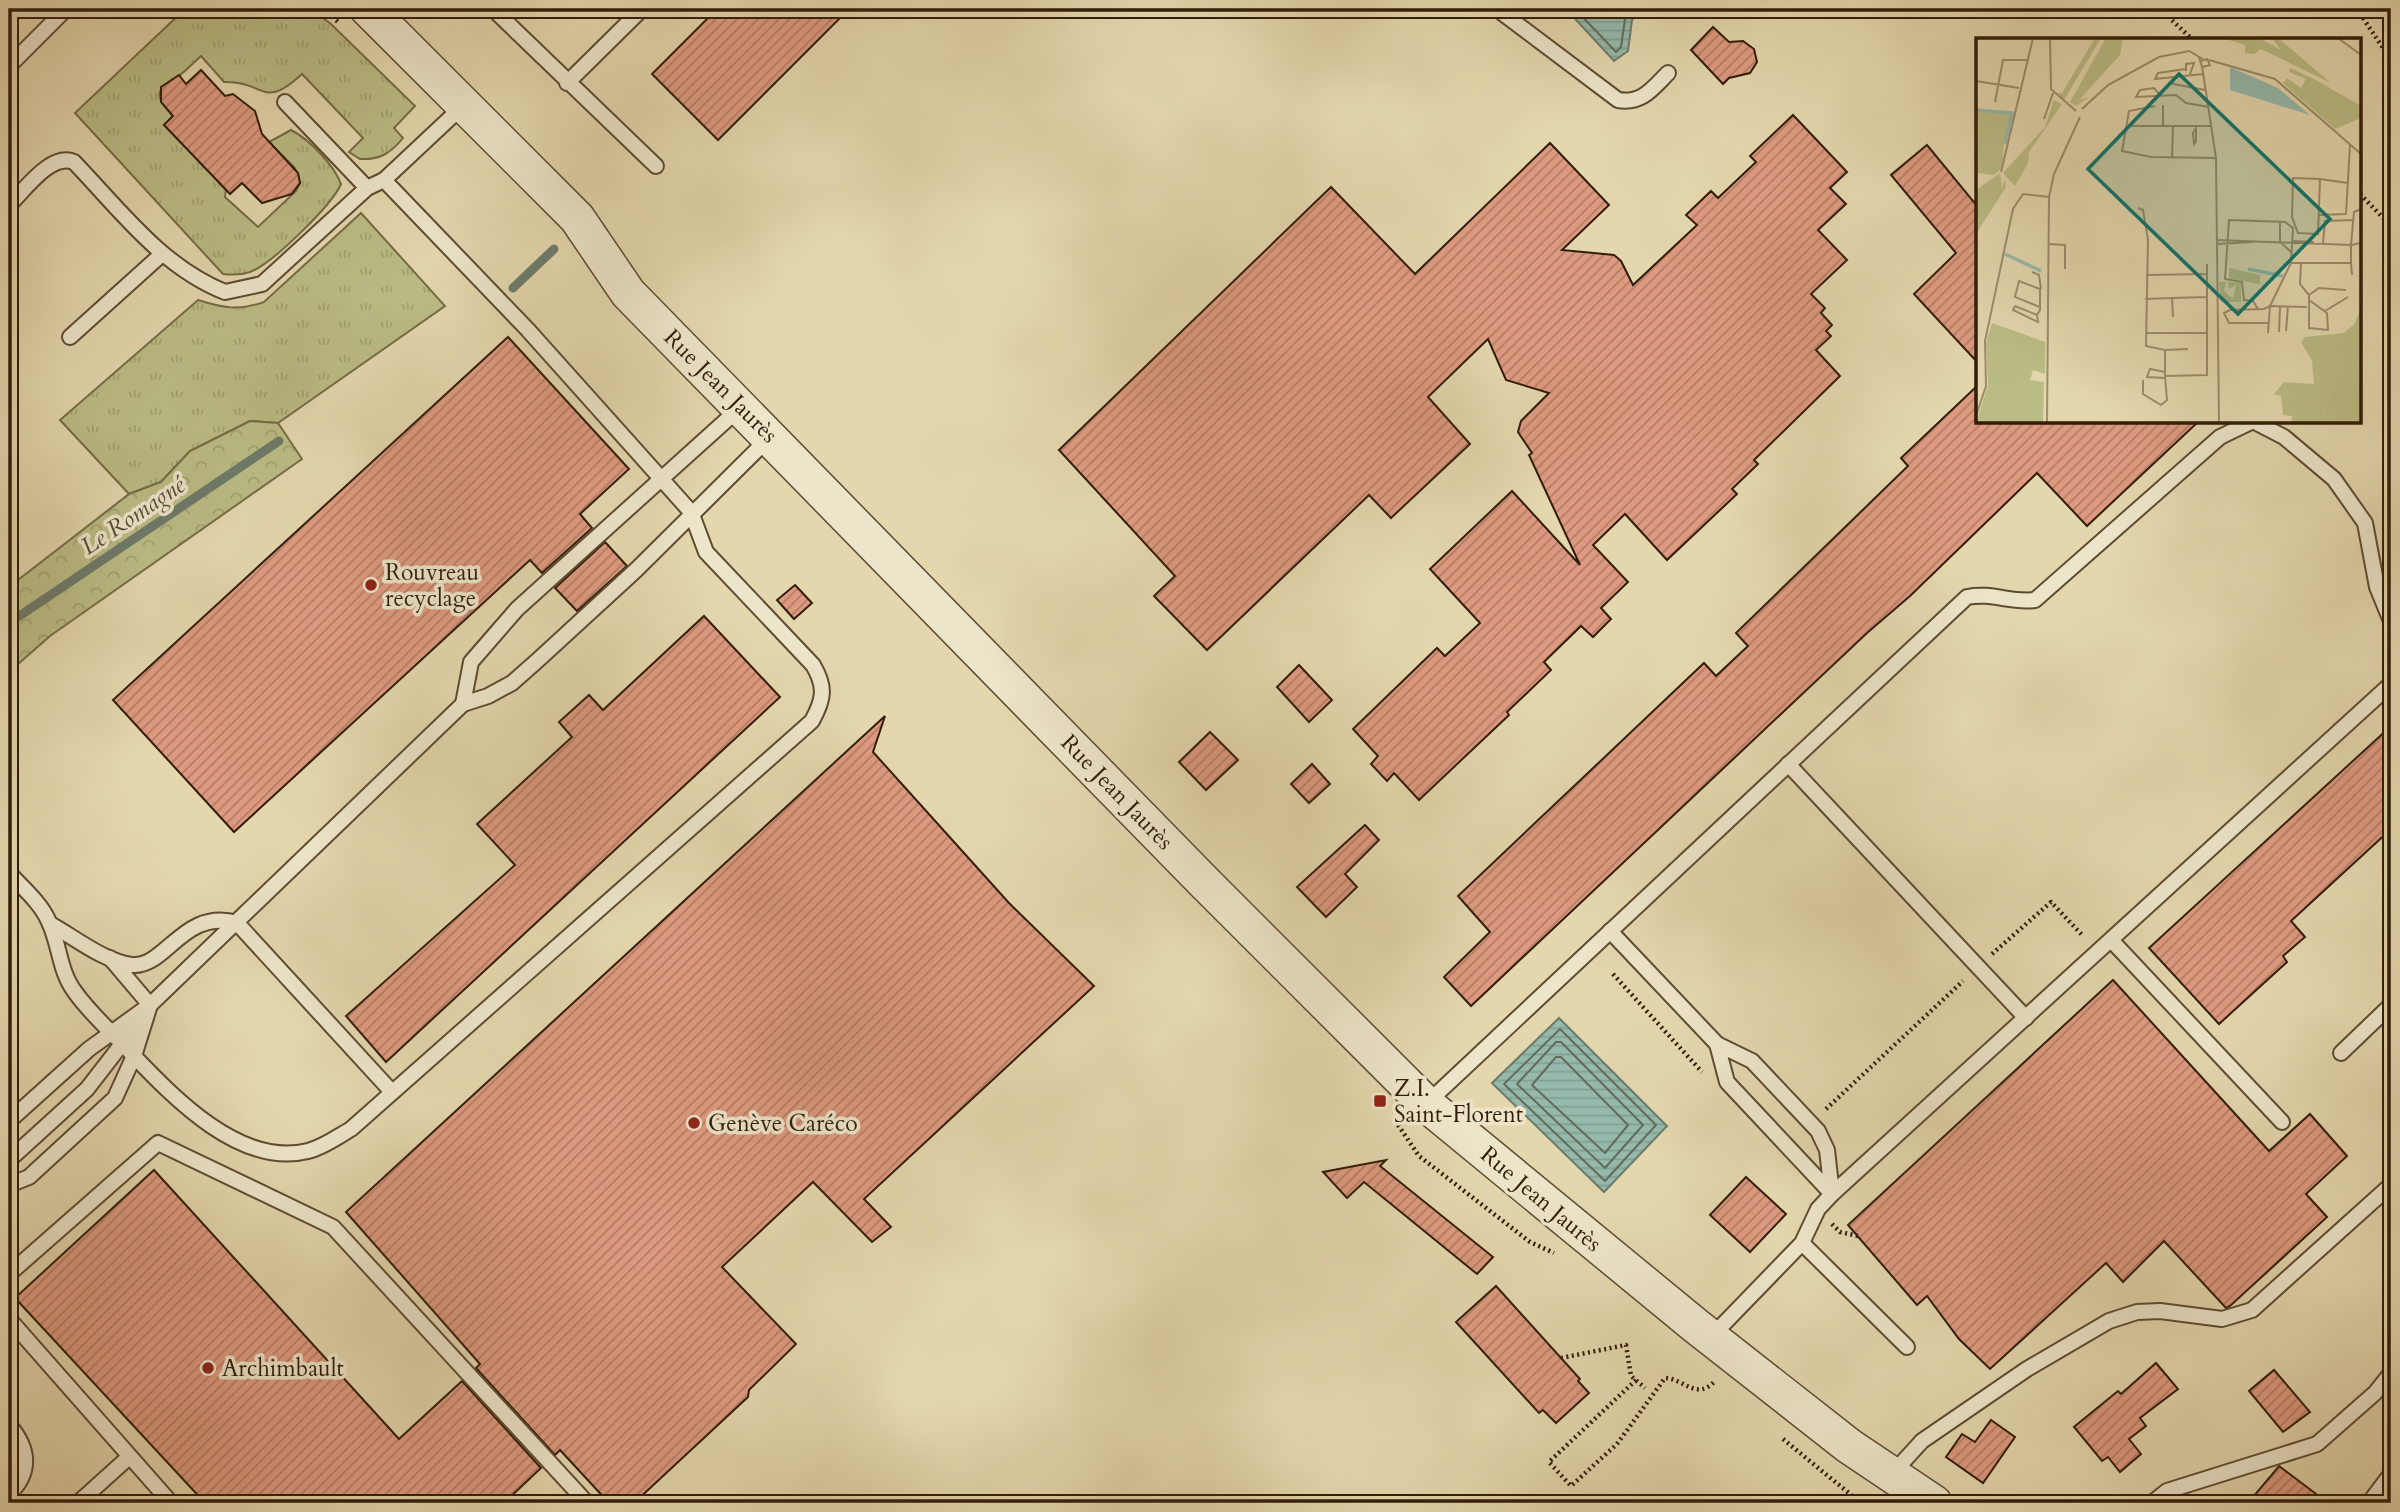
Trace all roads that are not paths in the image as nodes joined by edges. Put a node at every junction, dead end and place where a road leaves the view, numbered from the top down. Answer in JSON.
{"nodes":[{"id":1,"x":66,"y":9,"type":"edge"},
{"id":2,"x":368,"y":9,"type":"edge"},
{"id":3,"x":494,"y":9,"type":"edge"},
{"id":4,"x":642,"y":9,"type":"edge"},
{"id":5,"x":1497,"y":9,"type":"edge"},
{"id":6,"x":9,"y":66,"type":"edge"},
{"id":7,"x":1668,"y":73,"type":"dead end"},
{"id":8,"x":567,"y":83,"type":"junction"},
{"id":9,"x":285,"y":102,"type":"dead end"},
{"id":10,"x":464,"y":105,"type":"junction"},
{"id":11,"x":656,"y":166,"type":"dead end"},
{"id":12,"x":384,"y":180,"type":"junction"},
{"id":13,"x":367,"y":187,"type":"junction"},
{"id":14,"x":9,"y":205,"type":"edge"},
{"id":15,"x":162,"y":254,"type":"junction"},
{"id":16,"x":70,"y":337,"type":"dead end"},
{"id":17,"x":742,"y":406,"type":"junction"},
{"id":18,"x":2249,"y":424,"type":"edge"},
{"id":19,"x":2257,"y":424,"type":"edge"},
{"id":20,"x":771,"y":436,"type":"junction"},
{"id":21,"x":661,"y":479,"type":"junction"},
{"id":22,"x":691,"y":512,"type":"junction"},
{"id":23,"x":2391,"y":621,"type":"edge"},
{"id":24,"x":2391,"y":684,"type":"edge"},
{"id":25,"x":463,"y":704,"type":"junction"},
{"id":26,"x":1788,"y":764,"type":"junction"},
{"id":27,"x":9,"y":873,"type":"edge"},
{"id":28,"x":237,"y":923,"type":"junction"},
{"id":29,"x":50,"y":924,"type":"junction"},
{"id":30,"x":1610,"y":931,"type":"junction"},
{"id":31,"x":2112,"y":941,"type":"junction"},
{"id":32,"x":108,"y":956,"type":"junction"},
{"id":33,"x":150,"y":1005,"type":"junction"},
{"id":34,"x":2391,"y":1005,"type":"edge"},
{"id":35,"x":2026,"y":1018,"type":"junction"},
{"id":36,"x":112,"y":1032,"type":"junction"},
{"id":37,"x":1717,"y":1044,"type":"junction"},
{"id":38,"x":124,"y":1045,"type":"junction"},
{"id":39,"x":2341,"y":1053,"type":"dead end"},
{"id":40,"x":134,"y":1056,"type":"junction"},
{"id":41,"x":392,"y":1092,"type":"junction"},
{"id":42,"x":1426,"y":1104,"type":"junction"},
{"id":43,"x":9,"y":1121,"type":"edge"},
{"id":44,"x":2282,"y":1122,"type":"dead end"},
{"id":45,"x":9,"y":1160,"type":"edge"},
{"id":46,"x":9,"y":1185,"type":"edge"},
{"id":47,"x":2391,"y":1185,"type":"edge"},
{"id":48,"x":1832,"y":1194,"type":"junction"},
{"id":49,"x":1802,"y":1242,"type":"junction"},
{"id":50,"x":9,"y":1274,"type":"edge"},
{"id":51,"x":9,"y":1319,"type":"edge"},
{"id":52,"x":1710,"y":1338,"type":"junction"},
{"id":53,"x":1907,"y":1347,"type":"dead end"},
{"id":54,"x":2391,"y":1373,"type":"edge"},
{"id":55,"x":9,"y":1425,"type":"edge"},
{"id":56,"x":129,"y":1457,"type":"junction"},
{"id":57,"x":2391,"y":1474,"type":"edge"},
{"id":58,"x":1891,"y":1475,"type":"junction"},
{"id":59,"x":9,"y":1494,"type":"edge"},
{"id":60,"x":78,"y":1503,"type":"edge"},
{"id":61,"x":171,"y":1503,"type":"edge"},
{"id":62,"x":587,"y":1503,"type":"edge"},
{"id":63,"x":1934,"y":1503,"type":"edge"},
{"id":64,"x":2152,"y":1503,"type":"edge"},
{"id":65,"x":2369,"y":1503,"type":"edge"}],
"edges":[{"from":1,"to":6,"type":"lane"},
{"from":2,"to":10,"type":"street","name":"Rue Jean Jaurès"},
{"from":3,"to":8,"type":"lane"},
{"from":4,"to":8,"type":"lane"},
{"from":5,"to":7,"type":"lane"},
{"from":8,"to":11,"type":"lane"},
{"from":9,"to":13,"type":"lane"},
{"from":10,"to":12,"type":"lane"},
{"from":10,"to":17,"type":"street","name":"Rue Jean Jaurès"},
{"from":12,"to":13,"type":"lane"},
{"from":12,"to":21,"type":"lane"},
{"from":13,"to":15,"type":"lane"},
{"from":14,"to":15,"type":"lane"},
{"from":15,"to":16,"type":"lane"},
{"from":17,"to":20,"type":"street","name":"Rue Jean Jaurès"},
{"from":17,"to":21,"type":"lane"},
{"from":18,"to":26,"type":"lane"},
{"from":19,"to":23,"type":"lane"},
{"from":20,"to":22,"type":"lane"},
{"from":20,"to":42,"type":"street","name":"Rue Jean Jaurès"},
{"from":21,"to":22,"type":"lane"},
{"from":21,"to":25,"type":"lane"},
{"from":22,"to":25,"type":"lane"},
{"from":22,"to":41,"type":"lane"},
{"from":24,"to":31,"type":"lane"},
{"from":25,"to":28,"type":"lane"},
{"from":26,"to":30,"type":"lane"},
{"from":26,"to":35,"type":"lane"},
{"from":27,"to":29,"type":"lane"},
{"from":28,"to":32,"type":"lane"},
{"from":28,"to":33,"type":"lane"},
{"from":28,"to":41,"type":"lane"},
{"from":29,"to":32,"type":"lane"},
{"from":29,"to":36,"type":"lane"},
{"from":30,"to":37,"type":"lane"},
{"from":30,"to":42,"type":"lane"},
{"from":31,"to":35,"type":"lane"},
{"from":31,"to":44,"type":"lane"},
{"from":32,"to":33,"type":"lane"},
{"from":33,"to":36,"type":"lane"},
{"from":33,"to":38,"type":"lane"},
{"from":33,"to":40,"type":"lane"},
{"from":34,"to":39,"type":"lane"},
{"from":35,"to":48,"type":"lane"},
{"from":36,"to":38,"type":"lane"},
{"from":36,"to":43,"type":"lane"},
{"from":37,"to":48,"type":"lane"},
{"from":37,"to":48,"type":"lane"},
{"from":38,"to":40,"type":"lane"},
{"from":38,"to":45,"type":"lane"},
{"from":40,"to":41,"type":"lane"},
{"from":40,"to":46,"type":"lane"},
{"from":42,"to":52,"type":"street","name":"Rue Jean Jaurès"},
{"from":47,"to":58,"type":"lane"},
{"from":48,"to":49,"type":"lane"},
{"from":49,"to":52,"type":"lane"},
{"from":49,"to":53,"type":"lane"},
{"from":50,"to":62,"type":"lane"},
{"from":51,"to":56,"type":"lane"},
{"from":52,"to":58,"type":"street","name":"Rue Jean Jaurès"},
{"from":54,"to":64,"type":"lane"},
{"from":55,"to":59,"type":"lane"},
{"from":56,"to":60,"type":"lane"},
{"from":56,"to":61,"type":"lane"},
{"from":57,"to":65,"type":"lane"},
{"from":58,"to":63,"type":"street","name":"Rue Jean Jaurès"}]}
